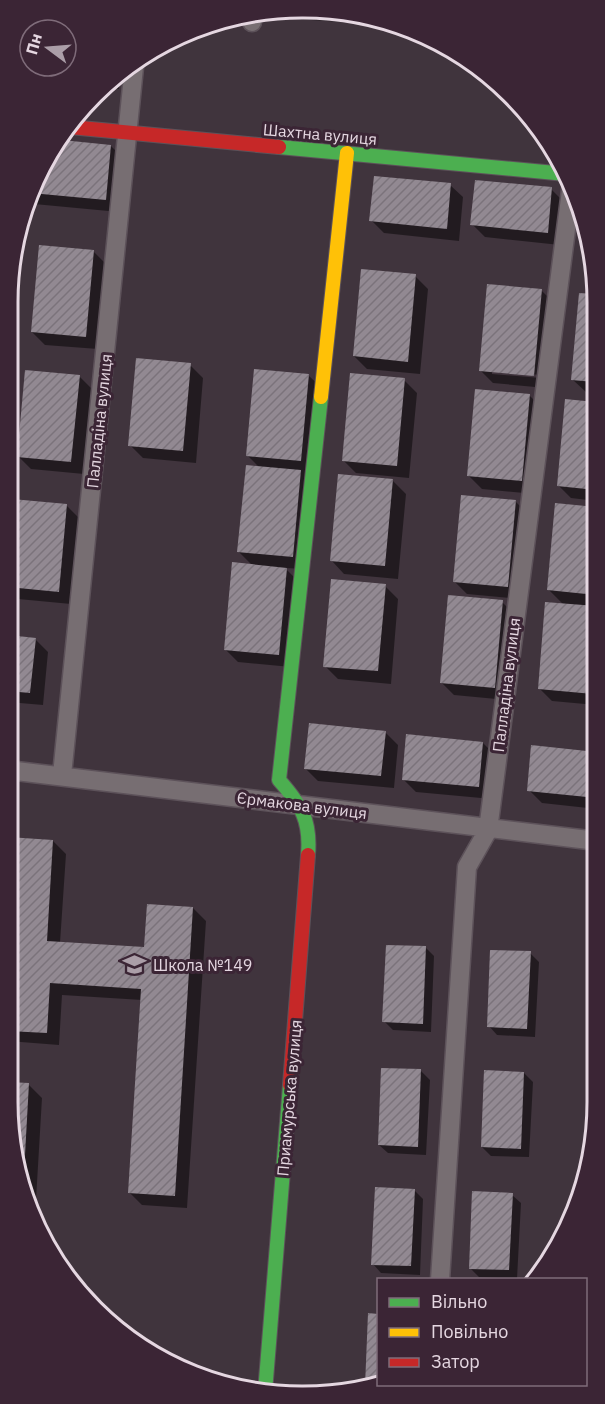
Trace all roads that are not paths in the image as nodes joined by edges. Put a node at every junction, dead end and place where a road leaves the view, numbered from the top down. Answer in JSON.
{"nodes":[{"id":1,"x":133,"y":74,"type":"edge"},
{"id":2,"x":78,"y":128,"type":"edge"},
{"id":3,"x":129,"y":132,"type":"junction"},
{"id":4,"x":347,"y":153,"type":"junction"},
{"id":5,"x":556,"y":173,"type":"edge"},
{"id":6,"x":569,"y":204,"type":"edge"},
{"id":7,"x":18,"y":771,"type":"edge"},
{"id":8,"x":62,"y":776,"type":"junction"},
{"id":9,"x":301,"y":805,"type":"junction"},
{"id":10,"x":488,"y":830,"type":"junction"},
{"id":11,"x":587,"y":840,"type":"edge"},
{"id":12,"x":440,"y":1278,"type":"edge"},
{"id":13,"x":266,"y":1384,"type":"edge"}],
"edges":[{"from":1,"to":3,"type":"street","name":"Палладіна вулиця"},
{"from":2,"to":3,"type":"street","name":"Шахтна вулиця"},
{"from":3,"to":4,"type":"street","name":"Шахтна вулиця"},
{"from":3,"to":8,"type":"street","name":"Палладіна вулиця"},
{"from":4,"to":5,"type":"street","name":"Шахтна вулиця"},
{"from":4,"to":9,"type":"street"},
{"from":6,"to":10,"type":"street","name":"Палладіна вулиця"},
{"from":7,"to":8,"type":"street","name":"Єрмакова вулиця"},
{"from":8,"to":9,"type":"street","name":"Єрмакова вулиця"},
{"from":9,"to":10,"type":"street","name":"Єрмакова вулиця"},
{"from":9,"to":13,"type":"street","name":"Приамурська вулиця"},
{"from":10,"to":11,"type":"street","name":"Єрмакова вулиця"},
{"from":10,"to":12,"type":"street"}]}
